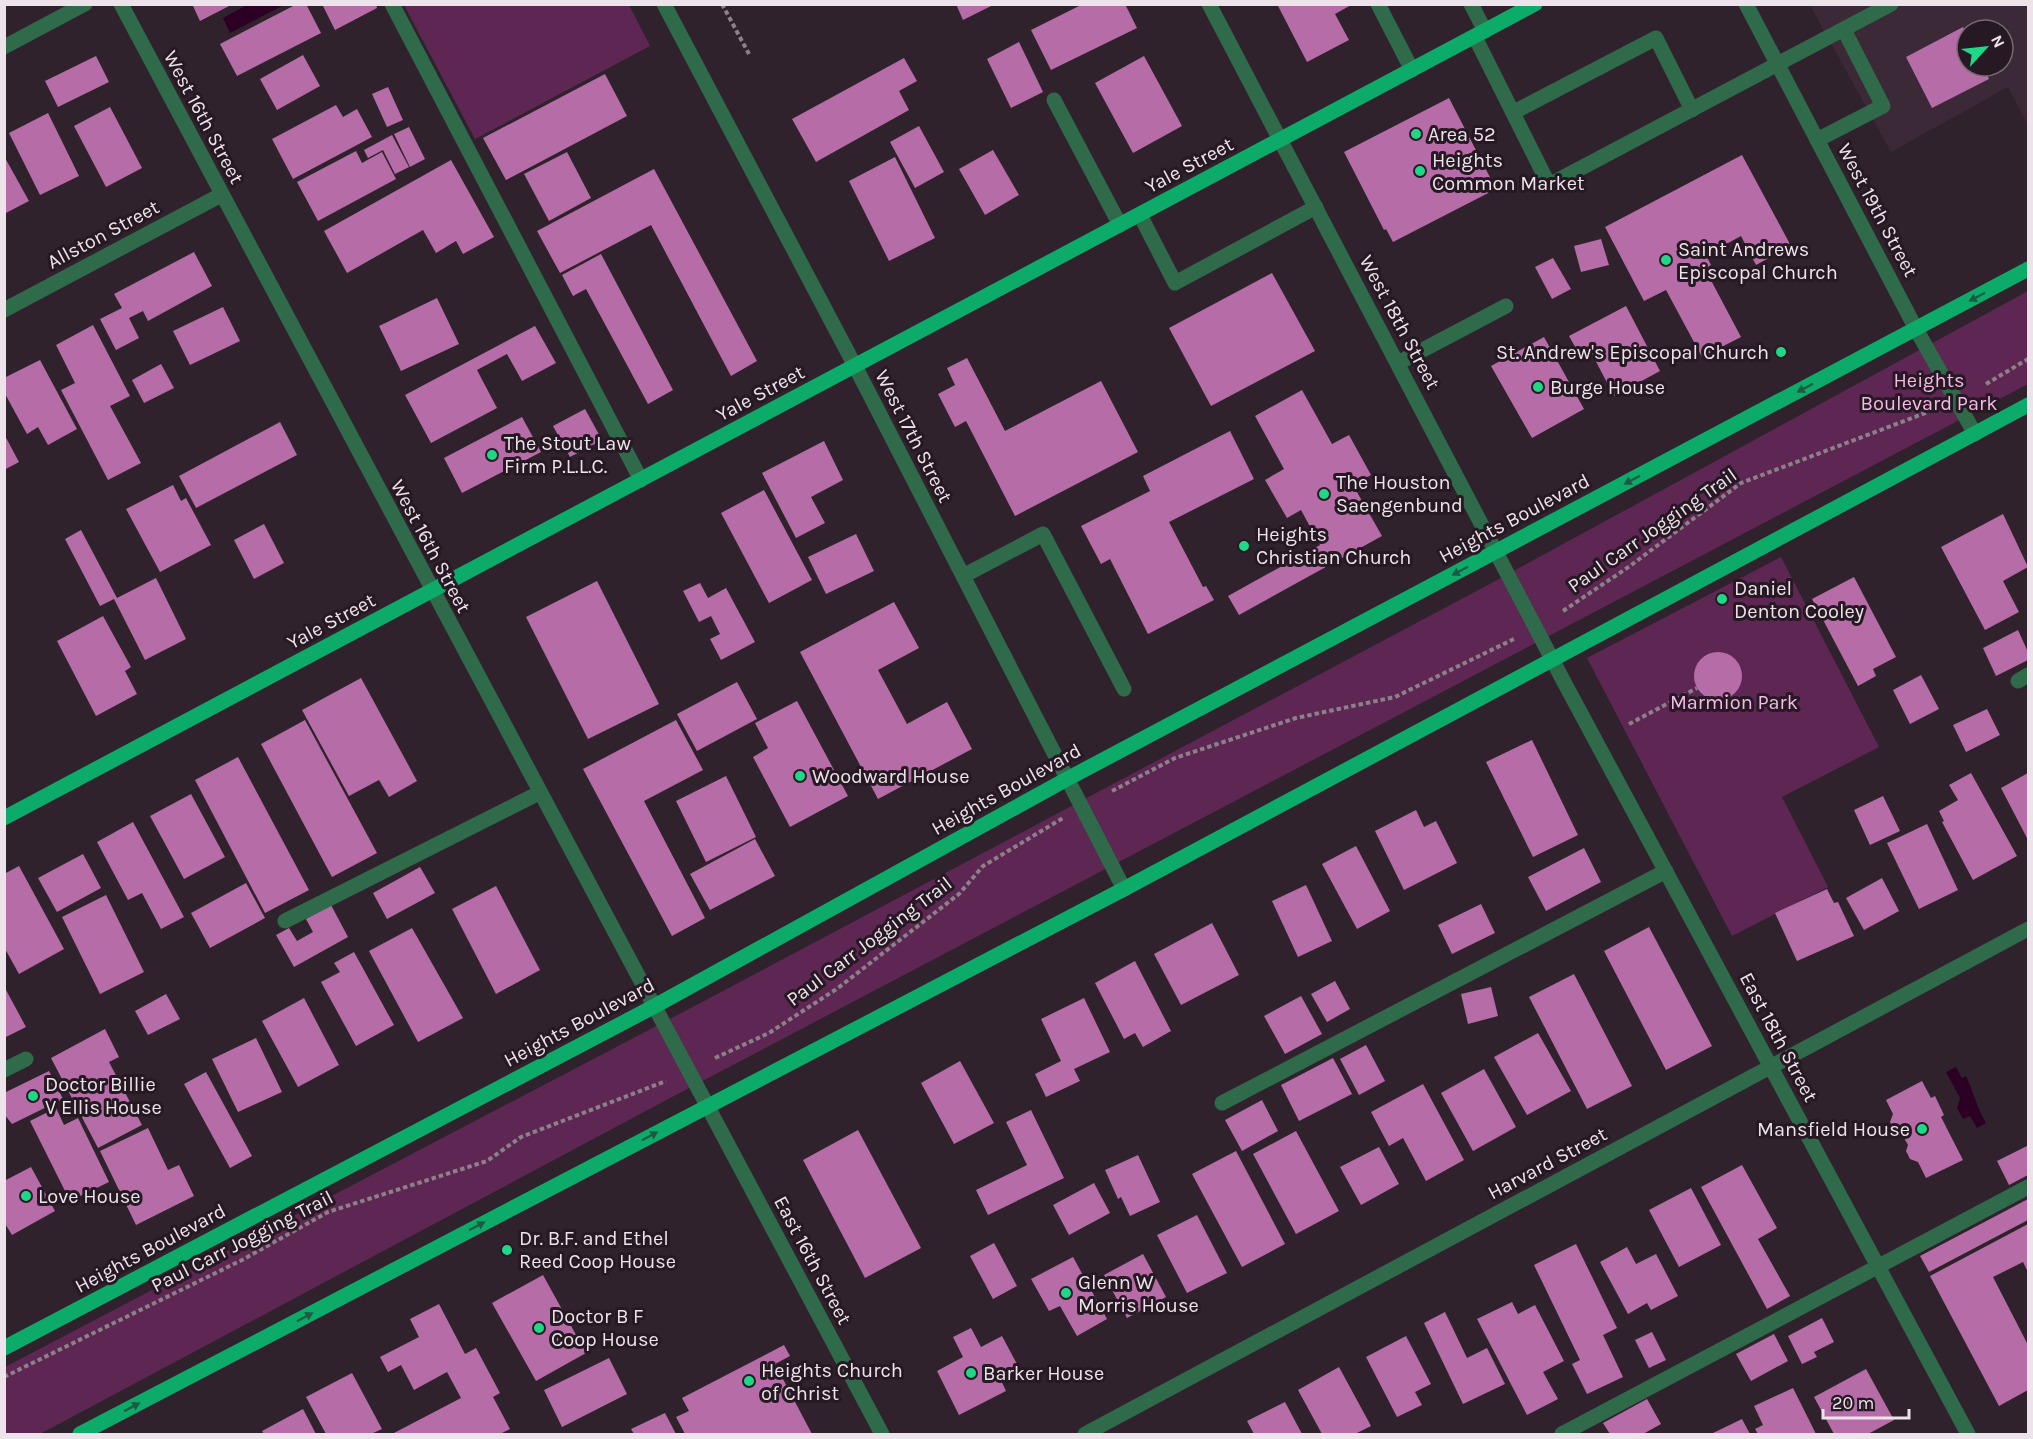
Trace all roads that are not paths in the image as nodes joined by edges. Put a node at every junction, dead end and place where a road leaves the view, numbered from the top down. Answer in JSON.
{"nodes":[{"id":1,"x":85,"y":4,"type":"edge"},
{"id":2,"x":121,"y":4,"type":"edge"},
{"id":3,"x":392,"y":4,"type":"edge"},
{"id":4,"x":663,"y":4,"type":"edge"},
{"id":5,"x":1209,"y":4,"type":"edge"},
{"id":6,"x":1378,"y":4,"type":"edge"},
{"id":7,"x":1472,"y":4,"type":"edge"},
{"id":8,"x":1535,"y":4,"type":"edge"},
{"id":9,"x":1746,"y":4,"type":"edge"},
{"id":10,"x":1891,"y":4,"type":"edge"},
{"id":11,"x":1844,"y":30,"type":"junction"},
{"id":12,"x":1480,"y":34,"type":"junction"},
{"id":13,"x":4,"y":47,"type":"edge"},
{"id":14,"x":1778,"y":65,"type":"junction"},
{"id":15,"x":1412,"y":70,"type":"junction"},
{"id":16,"x":1054,"y":100,"type":"dead end"},
{"id":17,"x":1692,"y":110,"type":"junction"},
{"id":18,"x":1514,"y":112,"type":"junction"},
{"id":19,"x":1281,"y":140,"type":"junction"},
{"id":20,"x":1817,"y":140,"type":"junction"},
{"id":21,"x":221,"y":195,"type":"junction"},
{"id":22,"x":1316,"y":207,"type":"junction"},
{"id":23,"x":1140,"y":214,"type":"junction"},
{"id":24,"x":1120,"y":225,"type":"junction"},
{"id":25,"x":2028,"y":269,"type":"edge"},
{"id":26,"x":1506,"y":306,"type":"dead end"},
{"id":27,"x":4,"y":310,"type":"edge"},
{"id":28,"x":1916,"y":329,"type":"junction"},
{"id":29,"x":1398,"y":363,"type":"junction"},
{"id":30,"x":855,"y":366,"type":"junction"},
{"id":31,"x":2028,"y":405,"type":"edge"},
{"id":32,"x":1975,"y":434,"type":"junction"},
{"id":33,"x":641,"y":480,"type":"junction"},
{"id":34,"x":1496,"y":552,"type":"junction"},
{"id":35,"x":963,"y":576,"type":"junction"},
{"id":36,"x":431,"y":591,"type":"junction"},
{"id":37,"x":1552,"y":660,"type":"junction"},
{"id":38,"x":1124,"y":689,"type":"dead end"},
{"id":39,"x":1067,"y":779,"type":"junction"},
{"id":40,"x":539,"y":793,"type":"junction"},
{"id":41,"x":4,"y":818,"type":"edge"},
{"id":42,"x":1666,"y":871,"type":"junction"},
{"id":43,"x":1124,"y":889,"type":"junction"},
{"id":44,"x":285,"y":921,"type":"dead end"},
{"id":45,"x":2028,"y":930,"type":"edge"},
{"id":46,"x":653,"y":1007,"type":"junction"},
{"id":47,"x":26,"y":1059,"type":"dead end"},
{"id":48,"x":1772,"y":1067,"type":"junction"},
{"id":49,"x":4,"y":1070,"type":"edge"},
{"id":50,"x":1221,"y":1103,"type":"dead end"},
{"id":51,"x":706,"y":1106,"type":"junction"},
{"id":52,"x":2028,"y":1187,"type":"edge"},
{"id":53,"x":1879,"y":1267,"type":"junction"},
{"id":54,"x":4,"y":1348,"type":"edge"},
{"id":55,"x":80,"y":1434,"type":"edge"},
{"id":56,"x":882,"y":1434,"type":"edge"},
{"id":57,"x":1085,"y":1434,"type":"edge"},
{"id":58,"x":1562,"y":1434,"type":"edge"},
{"id":59,"x":1968,"y":1434,"type":"edge"}],
"edges":[{"from":1,"to":13,"type":"street"},
{"from":2,"to":21,"type":"street","name":"West 16th Street"},
{"from":3,"to":33,"type":"street"},
{"from":4,"to":30,"type":"street","name":"West 17th Street"},
{"from":5,"to":19,"type":"street","name":"West 18th Street"},
{"from":6,"to":15,"type":"street"},
{"from":7,"to":12,"type":"street"},
{"from":8,"to":12,"type":"main road","name":"Yale Street"},
{"from":9,"to":14,"type":"street","name":"West 19th Street"},
{"from":10,"to":11,"type":"street"},
{"from":11,"to":14,"type":"street"},
{"from":11,"to":20,"type":"street"},
{"from":12,"to":15,"type":"main road","name":"Yale Street"},
{"from":12,"to":18,"type":"street"},
{"from":14,"to":17,"type":"street"},
{"from":14,"to":20,"type":"street","name":"West 19th Street"},
{"from":15,"to":19,"type":"main road","name":"Yale Street"},
{"from":16,"to":24,"type":"street"},
{"from":17,"to":18,"type":"street"},
{"from":17,"to":18,"type":"street"},
{"from":19,"to":22,"type":"street","name":"West 18th Street"},
{"from":19,"to":23,"type":"main road","name":"Yale Street"},
{"from":20,"to":28,"type":"street","name":"West 19th Street"},
{"from":21,"to":27,"type":"street","name":"Allston Street"},
{"from":21,"to":36,"type":"street","name":"West 16th Street"},
{"from":22,"to":23,"type":"street"},
{"from":22,"to":29,"type":"street","name":"West 18th Street"},
{"from":23,"to":24,"type":"main road","name":"Yale Street"},
{"from":24,"to":30,"type":"main road","name":"Yale Street"},
{"from":25,"to":28,"type":"main road","name":"Heights Boulevard","one_way":true},
{"from":26,"to":29,"type":"street"},
{"from":28,"to":32,"type":"street","name":"West 19th Street"},
{"from":28,"to":34,"type":"main road","name":"Heights Boulevard","one_way":true},
{"from":29,"to":34,"type":"street","name":"West 18th Street"},
{"from":30,"to":33,"type":"main road","name":"Yale Street"},
{"from":30,"to":35,"type":"street","name":"West 17th Street"},
{"from":31,"to":32,"type":"main road"},
{"from":32,"to":37,"type":"main road"},
{"from":33,"to":36,"type":"main road","name":"Yale Street"},
{"from":34,"to":37,"type":"street","name":"West 18th Street"},
{"from":34,"to":39,"type":"main road","name":"Heights Boulevard","one_way":true},
{"from":35,"to":38,"type":"street"},
{"from":35,"to":39,"type":"street","name":"West 17th Street"},
{"from":36,"to":40,"type":"street","name":"West 16th Street"},
{"from":36,"to":41,"type":"main road","name":"Yale Street"},
{"from":37,"to":42,"type":"street","name":"East 18th Street"},
{"from":37,"to":43,"type":"main road"},
{"from":39,"to":43,"type":"street","name":"West 17th Street"},
{"from":39,"to":46,"type":"main road","name":"Heights Boulevard"},
{"from":40,"to":44,"type":"street"},
{"from":40,"to":46,"type":"street","name":"West 16th Street"},
{"from":42,"to":48,"type":"street","name":"East 18th Street"},
{"from":42,"to":50,"type":"street"},
{"from":43,"to":51,"type":"main road"},
{"from":45,"to":48,"type":"street","name":"Harvard Street"},
{"from":46,"to":51,"type":"street","name":"West 16th Street"},
{"from":46,"to":54,"type":"main road","name":"Heights Boulevard"},
{"from":47,"to":49,"type":"street"},
{"from":48,"to":53,"type":"street","name":"East 18th Street"},
{"from":48,"to":57,"type":"street","name":"Harvard Street"},
{"from":55,"to":51,"type":"main road","one_way":true},
{"from":51,"to":56,"type":"street","name":"East 16th Street"},
{"from":52,"to":53,"type":"street"},
{"from":53,"to":58,"type":"street"},
{"from":53,"to":59,"type":"street","name":"East 18th Street"}]}
